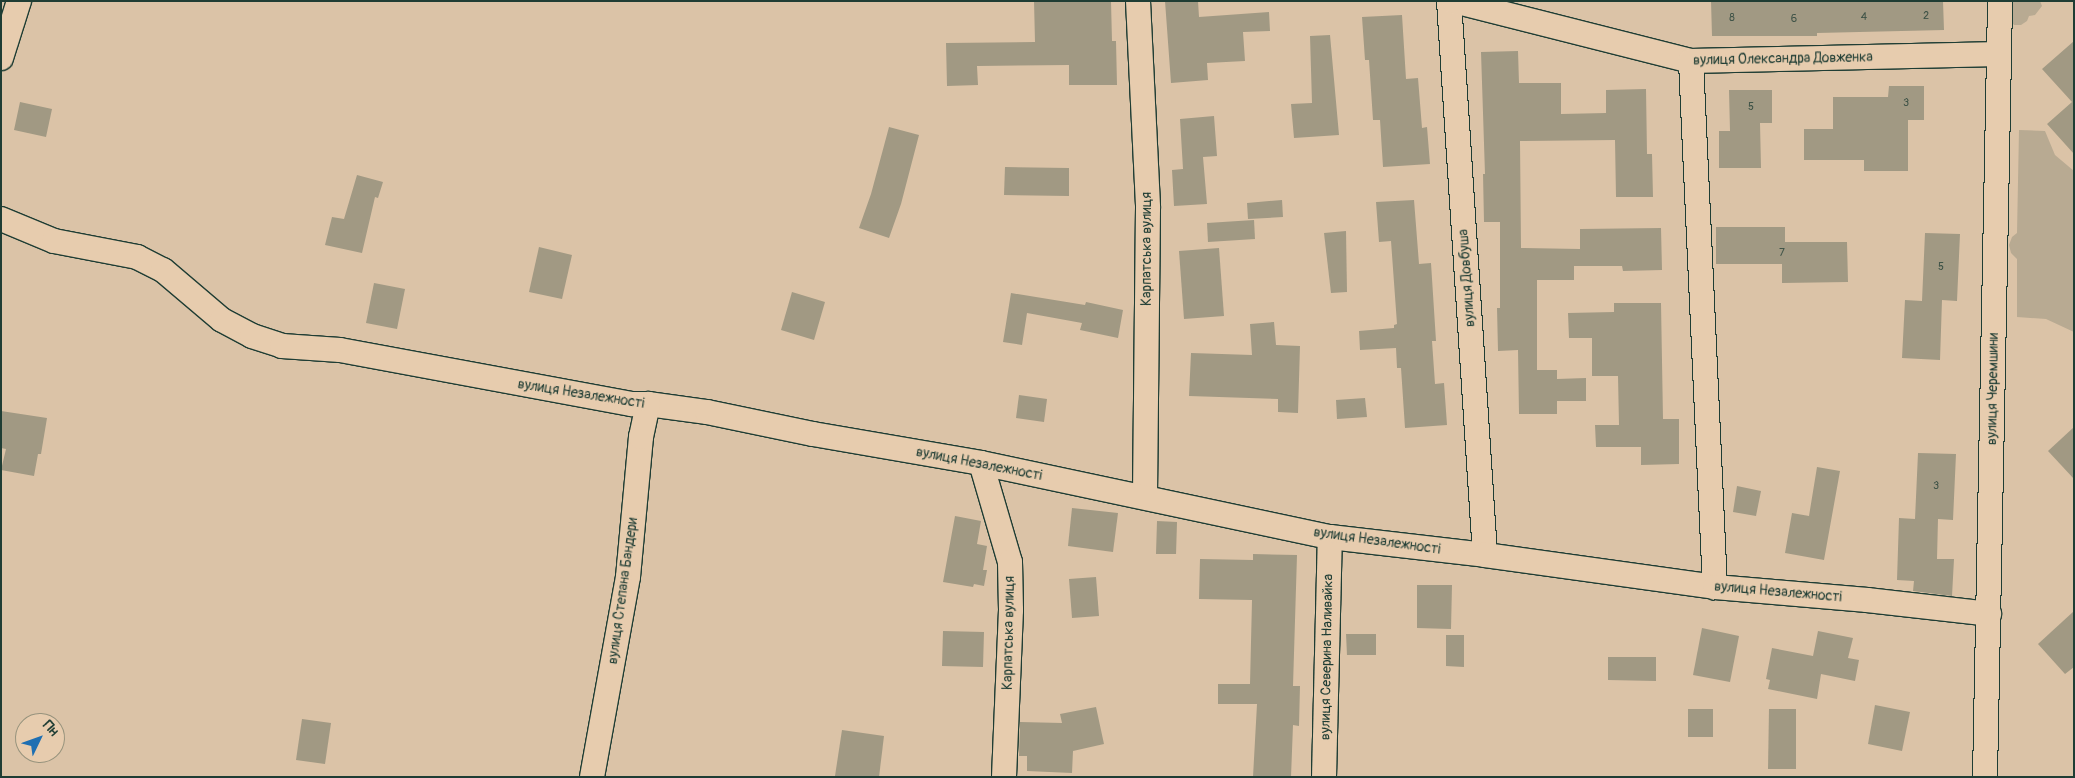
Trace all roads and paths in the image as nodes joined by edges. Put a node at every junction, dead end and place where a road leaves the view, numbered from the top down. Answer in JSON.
{"nodes":[{"id":1,"x":19,"y":1,"type":"edge"},
{"id":2,"x":1138,"y":1,"type":"edge"},
{"id":3,"x":1449,"y":1,"type":"edge"},
{"id":4,"x":1454,"y":1,"type":"edge"},
{"id":5,"x":2000,"y":1,"type":"edge"},
{"id":6,"x":1999,"y":54,"type":"junction"},
{"id":7,"x":1,"y":58,"type":"edge"},
{"id":8,"x":1691,"y":61,"type":"junction"},
{"id":9,"x":1,"y":219,"type":"edge"},
{"id":10,"x":648,"y":404,"type":"junction"},
{"id":11,"x":981,"y":463,"type":"junction"},
{"id":12,"x":1145,"y":497,"type":"junction"},
{"id":13,"x":1330,"y":537,"type":"junction"},
{"id":14,"x":1485,"y":555,"type":"junction"},
{"id":15,"x":1715,"y":588,"type":"junction"},
{"id":16,"x":1989,"y":614,"type":"junction"},
{"id":17,"x":592,"y":777,"type":"edge"},
{"id":18,"x":1004,"y":777,"type":"edge"},
{"id":19,"x":1324,"y":777,"type":"edge"},
{"id":20,"x":1985,"y":777,"type":"edge"}],
"edges":[{"from":1,"to":7,"type":"street"},
{"from":2,"to":12,"type":"street","name":"Карпатська вулиця"},
{"from":3,"to":14,"type":"street","name":"вулиця Довбуша"},
{"from":4,"to":8,"type":"street","name":"вулиця Олександра Довженка"},
{"from":5,"to":6,"type":"street","name":"вулиця Черемшини"},
{"from":6,"to":8,"type":"street","name":"вулиця Олександра Довженка"},
{"from":6,"to":16,"type":"street","name":"вулиця Черемшини"},
{"from":8,"to":15,"type":"street"},
{"from":9,"to":10,"type":"street","name":"вулиця Незалежності"},
{"from":10,"to":11,"type":"street","name":"вулиця Незалежності"},
{"from":10,"to":17,"type":"street","name":"вулиця Степана Бандери"},
{"from":11,"to":12,"type":"street","name":"вулиця Незалежності"},
{"from":11,"to":18,"type":"street","name":"Карпатська вулиця"},
{"from":12,"to":13,"type":"street","name":"вулиця Незалежності"},
{"from":13,"to":14,"type":"street","name":"вулиця Незалежності"},
{"from":13,"to":19,"type":"street","name":"вулиця Северина Наливайка"},
{"from":14,"to":15,"type":"street","name":"вулиця Незалежності"},
{"from":15,"to":16,"type":"street","name":"вулиця Незалежності"},
{"from":16,"to":20,"type":"street","name":"вулиця Черемшини"}]}
